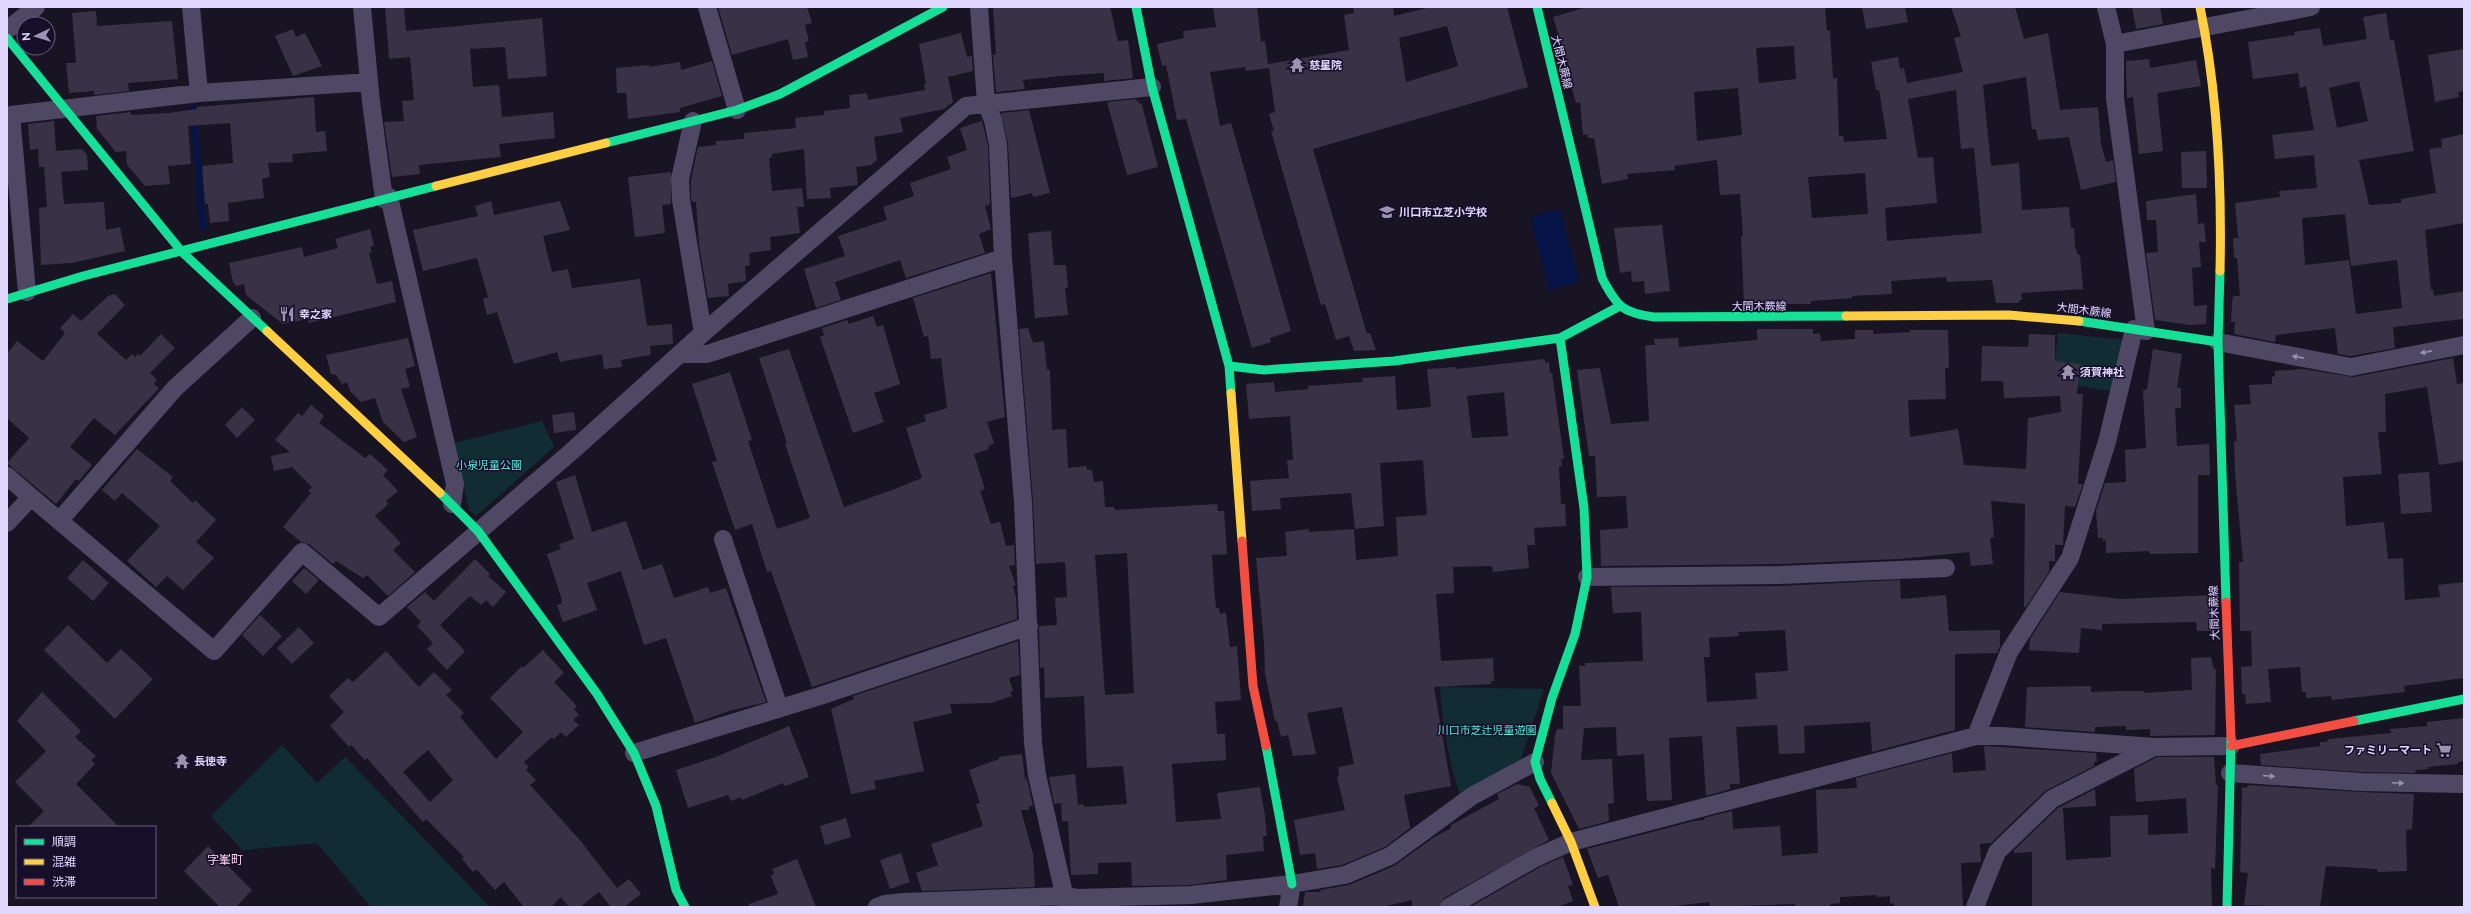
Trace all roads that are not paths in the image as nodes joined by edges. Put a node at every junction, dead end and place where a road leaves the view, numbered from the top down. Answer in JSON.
{"nodes":[{"id":1,"x":36,"y":7,"type":"edge"},
{"id":2,"x":191,"y":7,"type":"edge"},
{"id":3,"x":362,"y":7,"type":"edge"},
{"id":4,"x":707,"y":7,"type":"edge"},
{"id":5,"x":942,"y":7,"type":"edge"},
{"id":6,"x":979,"y":7,"type":"edge"},
{"id":7,"x":1136,"y":7,"type":"edge"},
{"id":8,"x":1537,"y":7,"type":"edge"},
{"id":9,"x":2106,"y":7,"type":"edge"},
{"id":10,"x":2200,"y":7,"type":"edge"},
{"id":11,"x":2311,"y":7,"type":"edge"},
{"id":12,"x":2205,"y":27,"type":"junction"},
{"id":13,"x":7,"y":30,"type":"edge"},
{"id":14,"x":7,"y":38,"type":"edge"},
{"id":15,"x":2114,"y":44,"type":"junction"},
{"id":16,"x":369,"y":82,"type":"junction"},
{"id":17,"x":1152,"y":87,"type":"junction"},
{"id":18,"x":200,"y":93,"type":"junction"},
{"id":19,"x":986,"y":103,"type":"junction"},
{"id":20,"x":64,"y":110,"type":"junction"},
{"id":21,"x":737,"y":110,"type":"junction"},
{"id":22,"x":9,"y":113,"type":"edge"},
{"id":23,"x":693,"y":121,"type":"junction"},
{"id":24,"x":387,"y":198,"type":"junction"},
{"id":25,"x":182,"y":252,"type":"junction"},
{"id":26,"x":1003,"y":258,"type":"junction"},
{"id":27,"x":27,"y":292,"type":"junction"},
{"id":28,"x":7,"y":298,"type":"edge"},
{"id":29,"x":1618,"y":307,"type":"junction"},
{"id":30,"x":252,"y":318,"type":"junction"},
{"id":31,"x":2140,"y":330,"type":"junction"},
{"id":32,"x":703,"y":333,"type":"junction"},
{"id":33,"x":1560,"y":338,"type":"junction"},
{"id":34,"x":2218,"y":342,"type":"junction"},
{"id":35,"x":2464,"y":345,"type":"edge"},
{"id":36,"x":680,"y":354,"type":"junction"},
{"id":37,"x":1228,"y":366,"type":"junction"},
{"id":38,"x":7,"y":476,"type":"edge"},
{"id":39,"x":31,"y":497,"type":"junction"},
{"id":40,"x":452,"y":504,"type":"junction"},
{"id":41,"x":59,"y":521,"type":"junction"},
{"id":42,"x":7,"y":523,"type":"edge"},
{"id":43,"x":478,"y":531,"type":"junction"},
{"id":44,"x":723,"y":540,"type":"dead end"},
{"id":45,"x":1946,"y":568,"type":"dead end"},
{"id":46,"x":1587,"y":577,"type":"junction"},
{"id":47,"x":1029,"y":626,"type":"junction"},
{"id":48,"x":2464,"y":699,"type":"edge"},
{"id":49,"x":779,"y":708,"type":"junction"},
{"id":50,"x":1976,"y":736,"type":"junction"},
{"id":51,"x":2231,"y":746,"type":"junction"},
{"id":52,"x":2155,"y":747,"type":"junction"},
{"id":53,"x":634,"y":753,"type":"junction"},
{"id":54,"x":1535,"y":762,"type":"junction"},
{"id":55,"x":2230,"y":773,"type":"junction"},
{"id":56,"x":2464,"y":784,"type":"edge"},
{"id":57,"x":1571,"y":842,"type":"junction"},
{"id":58,"x":1292,"y":884,"type":"junction"},
{"id":59,"x":1066,"y":901,"type":"edge"},
{"id":60,"x":685,"y":907,"type":"edge"},
{"id":61,"x":876,"y":907,"type":"edge"},
{"id":62,"x":1288,"y":907,"type":"edge"},
{"id":63,"x":1449,"y":907,"type":"edge"},
{"id":64,"x":1595,"y":907,"type":"edge"},
{"id":65,"x":1975,"y":907,"type":"edge"},
{"id":66,"x":2227,"y":907,"type":"edge"}],
"edges":[{"from":1,"to":13,"type":"street"},
{"from":2,"to":18,"type":"street"},
{"from":3,"to":16,"type":"street"},
{"from":4,"to":21,"type":"street"},
{"from":5,"to":21,"type":"street"},
{"from":6,"to":19,"type":"street"},
{"from":7,"to":17,"type":"street"},
{"from":8,"to":29,"type":"street","name":"大間木蕨線"},
{"from":9,"to":15,"type":"street"},
{"from":10,"to":12,"type":"street"},
{"from":11,"to":12,"type":"street"},
{"from":12,"to":15,"type":"street"},
{"from":12,"to":34,"type":"street"},
{"from":14,"to":20,"type":"street"},
{"from":15,"to":31,"type":"street"},
{"from":16,"to":18,"type":"street"},
{"from":16,"to":24,"type":"street"},
{"from":17,"to":19,"type":"street"},
{"from":17,"to":37,"type":"street"},
{"from":18,"to":20,"type":"street"},
{"from":19,"to":26,"type":"street"},
{"from":19,"to":32,"type":"street"},
{"from":20,"to":22,"type":"street"},
{"from":20,"to":25,"type":"street"},
{"from":21,"to":23,"type":"street"},
{"from":22,"to":27,"type":"street"},
{"from":23,"to":24,"type":"street"},
{"from":23,"to":32,"type":"street"},
{"from":24,"to":25,"type":"street"},
{"from":24,"to":40,"type":"street"},
{"from":25,"to":27,"type":"street"},
{"from":25,"to":30,"type":"street"},
{"from":26,"to":36,"type":"street"},
{"from":26,"to":47,"type":"street"},
{"from":27,"to":28,"type":"street"},
{"from":29,"to":31,"type":"street","name":"大間木蕨線"},
{"from":29,"to":33,"type":"street"},
{"from":30,"to":40,"type":"street"},
{"from":30,"to":41,"type":"street"},
{"from":31,"to":34,"type":"street","name":"大間木蕨線"},
{"from":31,"to":50,"type":"street"},
{"from":32,"to":36,"type":"street"},
{"from":33,"to":37,"type":"street"},
{"from":33,"to":46,"type":"street"},
{"from":35,"to":34,"type":"street","one_way":true},
{"from":34,"to":51,"type":"street","name":"大間木蕨線"},
{"from":36,"to":43,"type":"street"},
{"from":37,"to":58,"type":"street"},
{"from":38,"to":39,"type":"street"},
{"from":39,"to":41,"type":"street"},
{"from":39,"to":42,"type":"street"},
{"from":40,"to":43,"type":"street"},
{"from":41,"to":43,"type":"street"},
{"from":43,"to":53,"type":"street"},
{"from":44,"to":49,"type":"street"},
{"from":45,"to":46,"type":"street"},
{"from":46,"to":54,"type":"street"},
{"from":47,"to":49,"type":"street"},
{"from":47,"to":59,"type":"street"},
{"from":48,"to":51,"type":"street"},
{"from":49,"to":53,"type":"street"},
{"from":50,"to":52,"type":"street"},
{"from":50,"to":57,"type":"street"},
{"from":51,"to":52,"type":"street"},
{"from":51,"to":55,"type":"street","name":"大間木蕨線"},
{"from":52,"to":65,"type":"street"},
{"from":53,"to":60,"type":"street"},
{"from":54,"to":57,"type":"street"},
{"from":54,"to":58,"type":"street"},
{"from":55,"to":56,"type":"street","one_way":true},
{"from":55,"to":66,"type":"street","name":"大間木蕨線"},
{"from":57,"to":63,"type":"street"},
{"from":57,"to":64,"type":"street"},
{"from":58,"to":59,"type":"street"},
{"from":58,"to":62,"type":"street"},
{"from":59,"to":61,"type":"street"}]}
